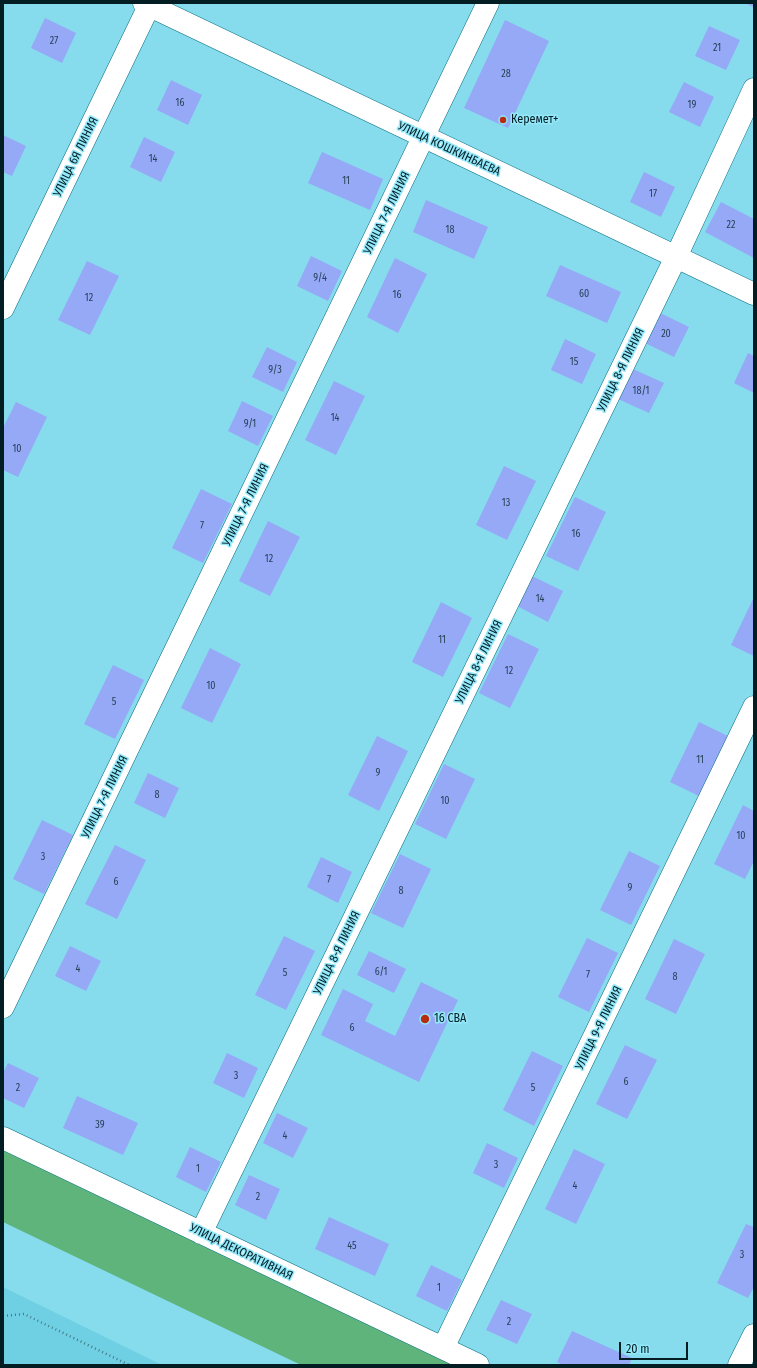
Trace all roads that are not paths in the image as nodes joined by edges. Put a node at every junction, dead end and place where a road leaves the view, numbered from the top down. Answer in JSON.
{"nodes":[{"id":1,"x":488,"y":3,"type":"edge"},
{"id":2,"x":146,"y":4,"type":"edge"},
{"id":3,"x":754,"y":89,"type":"edge"},
{"id":4,"x":424,"y":137,"type":"junction"},
{"id":5,"x":676,"y":257,"type":"junction"},
{"id":6,"x":754,"y":294,"type":"edge"},
{"id":7,"x":3,"y":308,"type":"edge"},
{"id":8,"x":754,"y":707,"type":"edge"},
{"id":9,"x":3,"y":1007,"type":"edge"},
{"id":10,"x":3,"y":1138,"type":"edge"},
{"id":11,"x":201,"y":1233,"type":"junction"},
{"id":12,"x":754,"y":1335,"type":"edge"},
{"id":13,"x":443,"y":1348,"type":"junction"},
{"id":14,"x":478,"y":1365,"type":"edge"},
{"id":15,"x":739,"y":1365,"type":"edge"}],
"edges":[{"from":1,"to":4,"type":"street","name":"УЛИЦА 7-Я ЛИНИЯ"},
{"from":2,"to":4,"type":"street","name":"УЛИЦА КОШКИНБАЕВА"},
{"from":2,"to":7,"type":"street","name":"УЛИЦА 6Я ЛИНИЯ"},
{"from":3,"to":5,"type":"street","name":"УЛИЦА 8-Я ЛИНИЯ"},
{"from":4,"to":5,"type":"street","name":"УЛИЦА КОШКИНБАЕВА"},
{"from":4,"to":9,"type":"street","name":"УЛИЦА 7-Я ЛИНИЯ"},
{"from":5,"to":6,"type":"street","name":"УЛИЦА КОШКИНБАЕВА"},
{"from":5,"to":11,"type":"street","name":"УЛИЦА 8-Я ЛИНИЯ"},
{"from":8,"to":13,"type":"street","name":"УЛИЦА 9-Я ЛИНИЯ"},
{"from":10,"to":11,"type":"street","name":"УЛИЦА ДЕКОРАТИВНАЯ"},
{"from":11,"to":13,"type":"street","name":"УЛИЦА ДЕКОРАТИВНАЯ"},
{"from":12,"to":15,"type":"street"},
{"from":13,"to":14,"type":"street","name":"УЛИЦА ДЕКОРАТИВНАЯ"}]}
